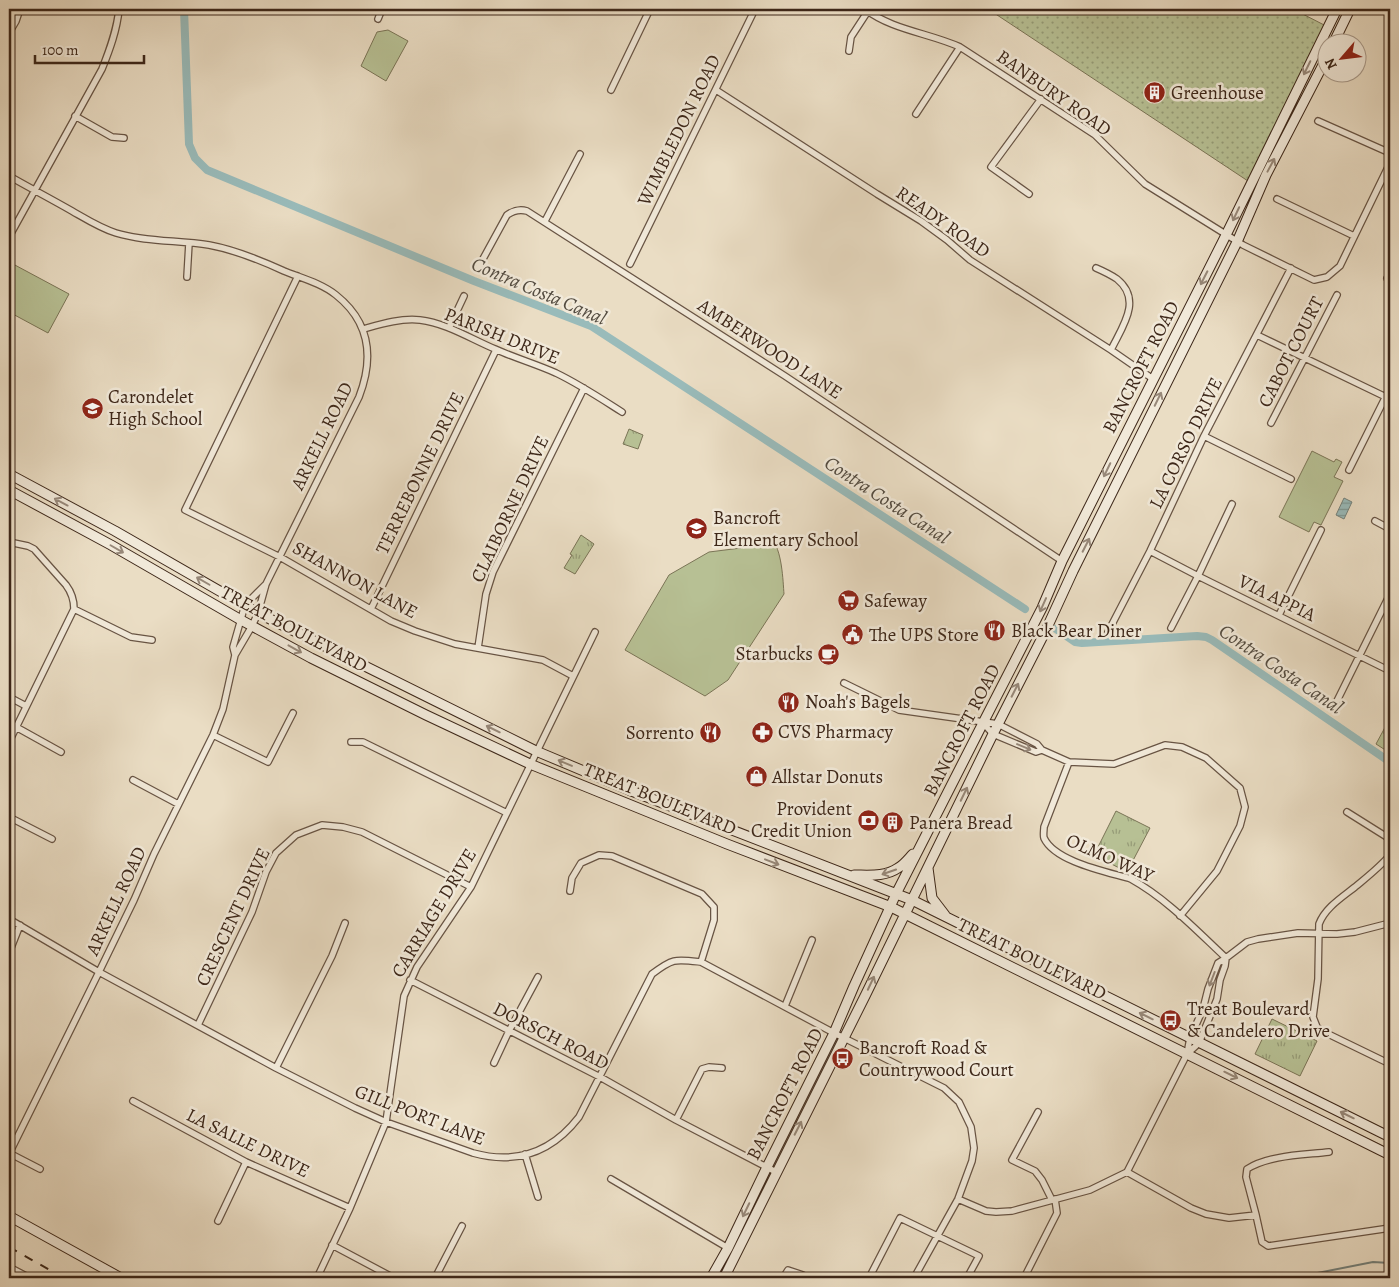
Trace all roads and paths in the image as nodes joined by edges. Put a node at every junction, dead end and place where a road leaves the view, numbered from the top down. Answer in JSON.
{"nodes":[{"id":1,"x":20,"y":9,"type":"edge"},
{"id":2,"x":119,"y":9,"type":"edge"},
{"id":3,"x":382,"y":9,"type":"edge"},
{"id":4,"x":650,"y":9,"type":"edge"},
{"id":5,"x":755,"y":9,"type":"edge"},
{"id":6,"x":1337,"y":9,"type":"edge"},
{"id":7,"x":1350,"y":9,"type":"edge"},
{"id":8,"x":866,"y":10,"type":"edge"},
{"id":9,"x":378,"y":19,"type":"dead end"},
{"id":10,"x":1339,"y":32,"type":"edge"},
{"id":11,"x":9,"y":33,"type":"edge"},
{"id":12,"x":960,"y":47,"type":"junction"},
{"id":13,"x":849,"y":51,"type":"dead end"},
{"id":14,"x":1316,"y":78,"type":"edge"},
{"id":15,"x":611,"y":90,"type":"dead end"},
{"id":16,"x":716,"y":90,"type":"junction"},
{"id":17,"x":1041,"y":99,"type":"junction"},
{"id":18,"x":916,"y":114,"type":"dead end"},
{"id":19,"x":75,"y":116,"type":"junction"},
{"id":20,"x":1318,"y":121,"type":"dead end"},
{"id":21,"x":124,"y":138,"type":"dead end"},
{"id":22,"x":1390,"y":153,"type":"edge"},
{"id":23,"x":580,"y":154,"type":"dead end"},
{"id":24,"x":1390,"y":163,"type":"edge"},
{"id":25,"x":1388,"y":171,"type":"edge"},
{"id":26,"x":9,"y":176,"type":"edge"},
{"id":27,"x":35,"y":191,"type":"junction"},
{"id":28,"x":1029,"y":194,"type":"dead end"},
{"id":29,"x":1276,"y":199,"type":"dead end"},
{"id":30,"x":545,"y":221,"type":"junction"},
{"id":31,"x":1226,"y":235,"type":"junction"},
{"id":32,"x":1354,"y":236,"type":"junction"},
{"id":33,"x":9,"y":237,"type":"edge"},
{"id":34,"x":189,"y":242,"type":"junction"},
{"id":35,"x":1237,"y":242,"type":"junction"},
{"id":36,"x":630,"y":264,"type":"dead end"},
{"id":37,"x":478,"y":268,"type":"dead end"},
{"id":38,"x":1096,"y":268,"type":"dead end"},
{"id":39,"x":1291,"y":268,"type":"junction"},
{"id":40,"x":298,"y":276,"type":"junction"},
{"id":41,"x":186,"y":277,"type":"dead end"},
{"id":42,"x":1337,"y":295,"type":"dead end"},
{"id":43,"x":464,"y":296,"type":"dead end"},
{"id":44,"x":449,"y":328,"type":"junction"},
{"id":45,"x":363,"y":329,"type":"junction"},
{"id":46,"x":1257,"y":335,"type":"junction"},
{"id":47,"x":496,"y":350,"type":"junction"},
{"id":48,"x":1111,"y":350,"type":"junction"},
{"id":49,"x":1304,"y":357,"type":"junction"},
{"id":50,"x":1153,"y":379,"type":"junction"},
{"id":51,"x":584,"y":388,"type":"junction"},
{"id":52,"x":1390,"y":388,"type":"edge"},
{"id":53,"x":1388,"y":398,"type":"edge"},
{"id":54,"x":622,"y":412,"type":"dead end"},
{"id":55,"x":1271,"y":423,"type":"dead end"},
{"id":56,"x":1204,"y":436,"type":"junction"},
{"id":57,"x":1348,"y":470,"type":"dead end"},
{"id":58,"x":9,"y":474,"type":"edge"},
{"id":59,"x":1291,"y":479,"type":"dead end"},
{"id":60,"x":9,"y":490,"type":"edge"},
{"id":61,"x":1232,"y":504,"type":"dead end"},
{"id":62,"x":1375,"y":521,"type":"dead end"},
{"id":63,"x":1390,"y":529,"type":"edge"},
{"id":64,"x":1321,"y":530,"type":"dead end"},
{"id":65,"x":9,"y":542,"type":"edge"},
{"id":66,"x":1150,"y":551,"type":"junction"},
{"id":67,"x":280,"y":556,"type":"junction"},
{"id":68,"x":1062,"y":561,"type":"junction"},
{"id":69,"x":1198,"y":576,"type":"junction"},
{"id":70,"x":266,"y":584,"type":"junction"},
{"id":71,"x":1065,"y":588,"type":"junction"},
{"id":72,"x":1390,"y":594,"type":"edge"},
{"id":73,"x":245,"y":605,"type":"junction"},
{"id":74,"x":74,"y":609,"type":"junction"},
{"id":75,"x":371,"y":609,"type":"junction"},
{"id":76,"x":258,"y":612,"type":"junction"},
{"id":77,"x":1279,"y":615,"type":"junction"},
{"id":78,"x":241,"y":620,"type":"junction"},
{"id":79,"x":252,"y":626,"type":"junction"},
{"id":80,"x":1171,"y":628,"type":"dead end"},
{"id":81,"x":595,"y":632,"type":"dead end"},
{"id":82,"x":1108,"y":632,"type":"dead end"},
{"id":83,"x":152,"y":640,"type":"dead end"},
{"id":84,"x":478,"y":648,"type":"junction"},
{"id":85,"x":234,"y":656,"type":"junction"},
{"id":86,"x":1360,"y":656,"type":"junction"},
{"id":87,"x":1390,"y":671,"type":"edge"},
{"id":88,"x":574,"y":676,"type":"junction"},
{"id":89,"x":844,"y":683,"type":"dead end"},
{"id":90,"x":9,"y":697,"type":"edge"},
{"id":91,"x":26,"y":706,"type":"junction"},
{"id":92,"x":1333,"y":709,"type":"dead end"},
{"id":93,"x":293,"y":713,"type":"dead end"},
{"id":94,"x":983,"y":723,"type":"junction"},
{"id":95,"x":998,"y":724,"type":"junction"},
{"id":96,"x":16,"y":727,"type":"junction"},
{"id":97,"x":993,"y":734,"type":"junction"},
{"id":98,"x":213,"y":735,"type":"junction"},
{"id":99,"x":9,"y":742,"type":"edge"},
{"id":100,"x":351,"y":742,"type":"dead end"},
{"id":101,"x":1042,"y":750,"type":"junction"},
{"id":102,"x":536,"y":751,"type":"junction"},
{"id":103,"x":61,"y":752,"type":"dead end"},
{"id":104,"x":1069,"y":762,"type":"junction"},
{"id":105,"x":530,"y":764,"type":"junction"},
{"id":106,"x":132,"y":780,"type":"dead end"},
{"id":107,"x":178,"y":804,"type":"junction"},
{"id":108,"x":1347,"y":812,"type":"dead end"},
{"id":109,"x":507,"y":813,"type":"junction"},
{"id":110,"x":9,"y":817,"type":"edge"},
{"id":111,"x":52,"y":838,"type":"dead end"},
{"id":112,"x":1390,"y":839,"type":"edge"},
{"id":113,"x":920,"y":846,"type":"junction"},
{"id":114,"x":1390,"y":855,"type":"edge"},
{"id":115,"x":928,"y":868,"type":"junction"},
{"id":116,"x":848,"y":874,"type":"junction"},
{"id":117,"x":471,"y":887,"type":"junction"},
{"id":118,"x":570,"y":891,"type":"dead end"},
{"id":119,"x":896,"y":894,"type":"junction"},
{"id":120,"x":912,"y":900,"type":"junction"},
{"id":121,"x":891,"y":907,"type":"junction"},
{"id":122,"x":904,"y":914,"type":"junction"},
{"id":123,"x":1180,"y":916,"type":"junction"},
{"id":124,"x":946,"y":917,"type":"junction"},
{"id":125,"x":9,"y":919,"type":"edge"},
{"id":126,"x":1390,"y":922,"type":"edge"},
{"id":127,"x":345,"y":923,"type":"dead end"},
{"id":128,"x":20,"y":925,"type":"junction"},
{"id":129,"x":1318,"y":934,"type":"junction"},
{"id":130,"x":812,"y":940,"type":"dead end"},
{"id":131,"x":9,"y":952,"type":"edge"},
{"id":132,"x":1226,"y":958,"type":"junction"},
{"id":133,"x":701,"y":962,"type":"junction"},
{"id":134,"x":100,"y":972,"type":"junction"},
{"id":135,"x":538,"y":977,"type":"dead end"},
{"id":136,"x":410,"y":980,"type":"junction"},
{"id":137,"x":785,"y":1006,"type":"junction"},
{"id":138,"x":198,"y":1025,"type":"junction"},
{"id":139,"x":509,"y":1031,"type":"junction"},
{"id":140,"x":834,"y":1033,"type":"junction"},
{"id":141,"x":844,"y":1038,"type":"junction"},
{"id":142,"x":1190,"y":1038,"type":"junction"},
{"id":143,"x":1199,"y":1042,"type":"junction"},
{"id":144,"x":1187,"y":1054,"type":"junction"},
{"id":145,"x":494,"y":1063,"type":"dead end"},
{"id":146,"x":1390,"y":1064,"type":"edge"},
{"id":147,"x":276,"y":1068,"type":"junction"},
{"id":148,"x":722,"y":1068,"type":"dead end"},
{"id":149,"x":600,"y":1077,"type":"junction"},
{"id":150,"x":134,"y":1101,"type":"dead end"},
{"id":151,"x":1038,"y":1112,"type":"dead end"},
{"id":152,"x":676,"y":1120,"type":"junction"},
{"id":153,"x":386,"y":1122,"type":"junction"},
{"id":154,"x":1390,"y":1137,"type":"edge"},
{"id":155,"x":1329,"y":1152,"type":"dead end"},
{"id":156,"x":9,"y":1154,"type":"edge"},
{"id":157,"x":525,"y":1154,"type":"junction"},
{"id":158,"x":1390,"y":1155,"type":"edge"},
{"id":159,"x":246,"y":1162,"type":"junction"},
{"id":160,"x":767,"y":1166,"type":"junction"},
{"id":161,"x":40,"y":1169,"type":"dead end"},
{"id":162,"x":776,"y":1172,"type":"junction"},
{"id":163,"x":1127,"y":1172,"type":"junction"},
{"id":164,"x":611,"y":1179,"type":"dead end"},
{"id":165,"x":538,"y":1197,"type":"dead end"},
{"id":166,"x":958,"y":1199,"type":"junction"},
{"id":167,"x":1054,"y":1200,"type":"junction"},
{"id":168,"x":350,"y":1208,"type":"junction"},
{"id":169,"x":1256,"y":1215,"type":"junction"},
{"id":170,"x":9,"y":1216,"type":"edge"},
{"id":171,"x":218,"y":1221,"type":"dead end"},
{"id":172,"x":462,"y":1226,"type":"dead end"},
{"id":173,"x":1390,"y":1228,"type":"edge"},
{"id":174,"x":937,"y":1236,"type":"junction"},
{"id":175,"x":332,"y":1245,"type":"junction"},
{"id":176,"x":728,"y":1248,"type":"junction"},
{"id":177,"x":10,"y":1267,"type":"edge"},
{"id":178,"x":9,"y":1275,"type":"edge"},
{"id":179,"x":802,"y":1275,"type":"dead end"},
{"id":180,"x":30,"y":1278,"type":"edge"},
{"id":181,"x":121,"y":1278,"type":"edge"},
{"id":182,"x":317,"y":1278,"type":"edge"},
{"id":183,"x":394,"y":1278,"type":"edge"},
{"id":184,"x":435,"y":1278,"type":"edge"},
{"id":185,"x":711,"y":1278,"type":"edge"},
{"id":186,"x":724,"y":1278,"type":"edge"},
{"id":187,"x":783,"y":1278,"type":"edge"},
{"id":188,"x":868,"y":1278,"type":"edge"},
{"id":189,"x":914,"y":1278,"type":"edge"},
{"id":190,"x":967,"y":1278,"type":"edge"},
{"id":191,"x":1024,"y":1278,"type":"edge"}],
"edges":[{"from":1,"to":11,"type":"street"},
{"from":2,"to":19,"type":"street"},
{"from":3,"to":9,"type":"street"},
{"from":4,"to":15,"type":"street"},
{"from":5,"to":16,"type":"street","name":"WIMBLEDON ROAD"},
{"from":6,"to":31,"type":"main road","name":"BANCROFT ROAD","one_way":true},
{"from":7,"to":10,"type":"main road"},
{"from":8,"to":12,"type":"street","name":"BANBURY ROAD"},
{"from":8,"to":13,"type":"street"},
{"from":12,"to":17,"type":"street","name":"BANBURY ROAD"},
{"from":12,"to":18,"type":"street"},
{"from":35,"to":14,"type":"main road","name":"BANCROFT ROAD","one_way":true},
{"from":16,"to":36,"type":"street","name":"WIMBLEDON ROAD"},
{"from":16,"to":48,"type":"street","name":"READY ROAD"},
{"from":17,"to":28,"type":"street"},
{"from":17,"to":31,"type":"street","name":"BANBURY ROAD"},
{"from":19,"to":21,"type":"street"},
{"from":19,"to":27,"type":"street"},
{"from":20,"to":22,"type":"street"},
{"from":23,"to":30,"type":"street"},
{"from":24,"to":25,"type":"street","name":"BANBURY ROAD"},
{"from":25,"to":32,"type":"street","name":"BANBURY ROAD"},
{"from":26,"to":27,"type":"street","name":"ARKELL ROAD"},
{"from":27,"to":33,"type":"street"},
{"from":27,"to":34,"type":"street","name":"ARKELL ROAD"},
{"from":29,"to":32,"type":"street"},
{"from":30,"to":37,"type":"street","name":"AMBERWOOD LANE"},
{"from":30,"to":68,"type":"street","name":"AMBERWOOD LANE"},
{"from":31,"to":35,"type":"street","name":"BANBURY ROAD"},
{"from":31,"to":50,"type":"main road","name":"BANCROFT ROAD","one_way":true},
{"from":32,"to":39,"type":"street","name":"BANBURY ROAD"},
{"from":34,"to":40,"type":"street","name":"ARKELL ROAD"},
{"from":34,"to":41,"type":"street"},
{"from":35,"to":39,"type":"street","name":"BANBURY ROAD"},
{"from":71,"to":35,"type":"main road","name":"BANCROFT ROAD","one_way":true},
{"from":38,"to":48,"type":"street"},
{"from":39,"to":46,"type":"street","name":"LA CORSO DRIVE"},
{"from":40,"to":45,"type":"street","name":"ARKELL ROAD"},
{"from":40,"to":67,"type":"street","name":"SHANNON LANE"},
{"from":42,"to":49,"type":"street","name":"CABOT COURT"},
{"from":43,"to":44,"type":"street"},
{"from":44,"to":45,"type":"street","name":"PARISH DRIVE"},
{"from":44,"to":47,"type":"street","name":"PARISH DRIVE"},
{"from":45,"to":67,"type":"street","name":"ARKELL ROAD"},
{"from":46,"to":49,"type":"street"},
{"from":46,"to":56,"type":"street","name":"LA CORSO DRIVE"},
{"from":47,"to":51,"type":"street","name":"PARISH DRIVE"},
{"from":47,"to":75,"type":"street","name":"TERREBONNE DRIVE"},
{"from":48,"to":50,"type":"street","name":"READY ROAD"},
{"from":49,"to":53,"type":"street"},
{"from":49,"to":55,"type":"street","name":"CABOT COURT"},
{"from":50,"to":68,"type":"main road","name":"BANCROFT ROAD","one_way":true},
{"from":51,"to":54,"type":"street","name":"PARISH DRIVE"},
{"from":51,"to":84,"type":"street","name":"CLAIBORNE DRIVE"},
{"from":52,"to":53,"type":"street"},
{"from":53,"to":57,"type":"street"},
{"from":56,"to":59,"type":"street"},
{"from":56,"to":66,"type":"street","name":"LA CORSO DRIVE"},
{"from":73,"to":58,"type":"main road","name":"TREAT BOULEVARD","one_way":true},
{"from":60,"to":78,"type":"main road","name":"TREAT BOULEVARD","one_way":true},
{"from":61,"to":69,"type":"street"},
{"from":62,"to":63,"type":"street"},
{"from":64,"to":77,"type":"street"},
{"from":65,"to":74,"type":"street"},
{"from":66,"to":69,"type":"street","name":"VIA APPIA"},
{"from":66,"to":82,"type":"street","name":"LA CORSO DRIVE"},
{"from":67,"to":70,"type":"street","name":"ARKELL ROAD"},
{"from":67,"to":75,"type":"street","name":"SHANNON LANE"},
{"from":68,"to":71,"type":"main road"},
{"from":68,"to":94,"type":"main road","name":"BANCROFT ROAD","one_way":true},
{"from":69,"to":77,"type":"street","name":"VIA APPIA"},
{"from":69,"to":80,"type":"street"},
{"from":70,"to":73,"type":"street","name":"ARKELL ROAD"},
{"from":70,"to":76,"type":"street","name":"ARKELL ROAD"},
{"from":95,"to":71,"type":"main road","name":"BANCROFT ROAD","one_way":true},
{"from":72,"to":86,"type":"street"},
{"from":73,"to":76,"type":"main road","name":"TREAT BOULEVARD"},
{"from":73,"to":78,"type":"street","name":"ARKELL ROAD"},
{"from":74,"to":83,"type":"street"},
{"from":74,"to":91,"type":"street"},
{"from":75,"to":84,"type":"street","name":"SHANNON LANE"},
{"from":76,"to":79,"type":"street","name":"ARKELL ROAD"},
{"from":102,"to":76,"type":"main road","name":"TREAT BOULEVARD","one_way":true},
{"from":77,"to":86,"type":"street","name":"VIA APPIA"},
{"from":78,"to":79,"type":"main road","name":"TREAT BOULEVARD"},
{"from":78,"to":85,"type":"street","name":"ARKELL ROAD"},
{"from":79,"to":85,"type":"street","name":"ARKELL ROAD"},
{"from":79,"to":105,"type":"main road","name":"TREAT BOULEVARD","one_way":true},
{"from":81,"to":88,"type":"street","name":"CARRIAGE DRIVE"},
{"from":84,"to":88,"type":"street","name":"SHANNON LANE"},
{"from":85,"to":98,"type":"street","name":"ARKELL ROAD"},
{"from":86,"to":87,"type":"street","name":"VIA APPIA"},
{"from":86,"to":92,"type":"street"},
{"from":88,"to":102,"type":"street","name":"CARRIAGE DRIVE"},
{"from":89,"to":94,"type":"street"},
{"from":90,"to":91,"type":"street"},
{"from":91,"to":96,"type":"street"},
{"from":93,"to":98,"type":"street"},
{"from":94,"to":95,"type":"street"},
{"from":94,"to":97,"type":"street"},
{"from":94,"to":113,"type":"main road","name":"BANCROFT ROAD"},
{"from":95,"to":97,"type":"main road","name":"BANCROFT ROAD"},
{"from":95,"to":101,"type":"street"},
{"from":96,"to":99,"type":"street"},
{"from":96,"to":103,"type":"street"},
{"from":97,"to":101,"type":"street","one_way":true},
{"from":115,"to":97,"type":"main road","name":"BANCROFT ROAD","one_way":true},
{"from":98,"to":107,"type":"street","name":"ARKELL ROAD"},
{"from":100,"to":109,"type":"street"},
{"from":101,"to":104,"type":"street"},
{"from":102,"to":105,"type":"street","name":"CARRIAGE DRIVE"},
{"from":116,"to":102,"type":"main road","name":"TREAT BOULEVARD","one_way":true},
{"from":104,"to":123,"type":"street","name":"OLMO WAY"},
{"from":104,"to":123,"type":"street"},
{"from":105,"to":109,"type":"street","name":"CARRIAGE DRIVE"},
{"from":105,"to":121,"type":"main road","name":"TREAT BOULEVARD","one_way":true},
{"from":106,"to":107,"type":"street"},
{"from":107,"to":134,"type":"street","name":"ARKELL ROAD"},
{"from":108,"to":112,"type":"street"},
{"from":109,"to":117,"type":"street","name":"CARRIAGE DRIVE"},
{"from":110,"to":111,"type":"street"},
{"from":113,"to":116,"type":"main road","one_way":true},
{"from":113,"to":119,"type":"main road","name":"BANCROFT ROAD"},
{"from":114,"to":129,"type":"street"},
{"from":115,"to":120,"type":"main road","name":"BANCROFT ROAD"},
{"from":115,"to":124,"type":"main road"},
{"from":116,"to":119,"type":"main road","name":"TREAT BOULEVARD"},
{"from":117,"to":136,"type":"street","name":"CARRIAGE DRIVE"},
{"from":117,"to":138,"type":"street","name":"CRESCENT DRIVE"},
{"from":118,"to":133,"type":"street"},
{"from":119,"to":120,"type":"main road","name":"TREAT BOULEVARD"},
{"from":119,"to":121,"type":"main road","name":"BANCROFT ROAD"},
{"from":120,"to":122,"type":"main road","name":"BANCROFT ROAD"},
{"from":120,"to":124,"type":"main road","name":"TREAT BOULEVARD"},
{"from":121,"to":122,"type":"main road","name":"TREAT BOULEVARD"},
{"from":121,"to":140,"type":"main road","name":"BANCROFT ROAD"},
{"from":141,"to":122,"type":"main road","name":"BANCROFT ROAD","one_way":true},
{"from":122,"to":144,"type":"main road","name":"TREAT BOULEVARD"},
{"from":123,"to":132,"type":"street","name":"OLMO WAY"},
{"from":142,"to":124,"type":"main road","name":"TREAT BOULEVARD","one_way":true},
{"from":125,"to":128,"type":"street","name":"GILL PORT LANE"},
{"from":126,"to":129,"type":"street"},
{"from":127,"to":147,"type":"street"},
{"from":128,"to":131,"type":"street"},
{"from":128,"to":134,"type":"street","name":"GILL PORT LANE"},
{"from":129,"to":132,"type":"street"},
{"from":129,"to":146,"type":"street"},
{"from":130,"to":137,"type":"street"},
{"from":132,"to":142,"type":"street","one_way":true},
{"from":132,"to":143,"type":"street"},
{"from":133,"to":137,"type":"street","name":"GILL PORT LANE"},
{"from":133,"to":149,"type":"street","name":"GILL PORT LANE"},
{"from":134,"to":138,"type":"street","name":"GILL PORT LANE"},
{"from":134,"to":156,"type":"street","name":"ARKELL ROAD"},
{"from":135,"to":139,"type":"street"},
{"from":136,"to":139,"type":"street","name":"DORSCH ROAD"},
{"from":136,"to":153,"type":"street","name":"CARRIAGE DRIVE"},
{"from":137,"to":140,"type":"street","name":"GILL PORT LANE"},
{"from":138,"to":147,"type":"street","name":"GILL PORT LANE"},
{"from":139,"to":145,"type":"street"},
{"from":139,"to":149,"type":"street","name":"DORSCH ROAD"},
{"from":140,"to":141,"type":"street","name":"GILL PORT LANE"},
{"from":140,"to":160,"type":"main road","name":"BANCROFT ROAD"},
{"from":162,"to":141,"type":"main road","name":"BANCROFT ROAD","one_way":true},
{"from":141,"to":166,"type":"street","name":"GILL PORT LANE"},
{"from":142,"to":143,"type":"main road","name":"TREAT BOULEVARD"},
{"from":142,"to":144,"type":"street"},
{"from":143,"to":144,"type":"street"},
{"from":154,"to":143,"type":"main road","name":"TREAT BOULEVARD","one_way":true},
{"from":144,"to":158,"type":"main road","name":"TREAT BOULEVARD","one_way":true},
{"from":144,"to":163,"type":"street"},
{"from":147,"to":153,"type":"street","name":"GILL PORT LANE"},
{"from":148,"to":152,"type":"street"},
{"from":149,"to":152,"type":"street","name":"DORSCH ROAD"},
{"from":149,"to":157,"type":"street","name":"GILL PORT LANE"},
{"from":150,"to":159,"type":"street","name":"LA SALLE DRIVE"},
{"from":151,"to":167,"type":"street"},
{"from":152,"to":160,"type":"street","name":"DORSCH ROAD"},
{"from":153,"to":157,"type":"street","name":"GILL PORT LANE"},
{"from":153,"to":168,"type":"street","name":"CARRIAGE DRIVE"},
{"from":155,"to":169,"type":"street"},
{"from":156,"to":161,"type":"street"},
{"from":157,"to":165,"type":"street"},
{"from":159,"to":168,"type":"street","name":"LA SALLE DRIVE"},
{"from":159,"to":171,"type":"street"},
{"from":160,"to":162,"type":"street","name":"DORSCH ROAD"},
{"from":160,"to":176,"type":"main road","name":"BANCROFT ROAD","one_way":true},
{"from":162,"to":186,"type":"main road","name":"BANCROFT ROAD"},
{"from":163,"to":167,"type":"street"},
{"from":163,"to":169,"type":"street"},
{"from":164,"to":176,"type":"street"},
{"from":166,"to":167,"type":"street"},
{"from":166,"to":174,"type":"street","name":"GILL PORT LANE"},
{"from":167,"to":191,"type":"street"},
{"from":168,"to":175,"type":"street","name":"CARRIAGE DRIVE"},
{"from":169,"to":173,"type":"street"},
{"from":170,"to":181,"type":"main road"},
{"from":172,"to":184,"type":"street"},
{"from":174,"to":188,"type":"street"},
{"from":174,"to":189,"type":"street","name":"GILL PORT LANE"},
{"from":174,"to":190,"type":"street"},
{"from":175,"to":182,"type":"street","name":"CARRIAGE DRIVE"},
{"from":175,"to":183,"type":"street"},
{"from":176,"to":185,"type":"main road","name":"BANCROFT ROAD"},
{"from":177,"to":178,"type":"street"},
{"from":177,"to":180,"type":"street"},
{"from":179,"to":187,"type":"street"}]}
